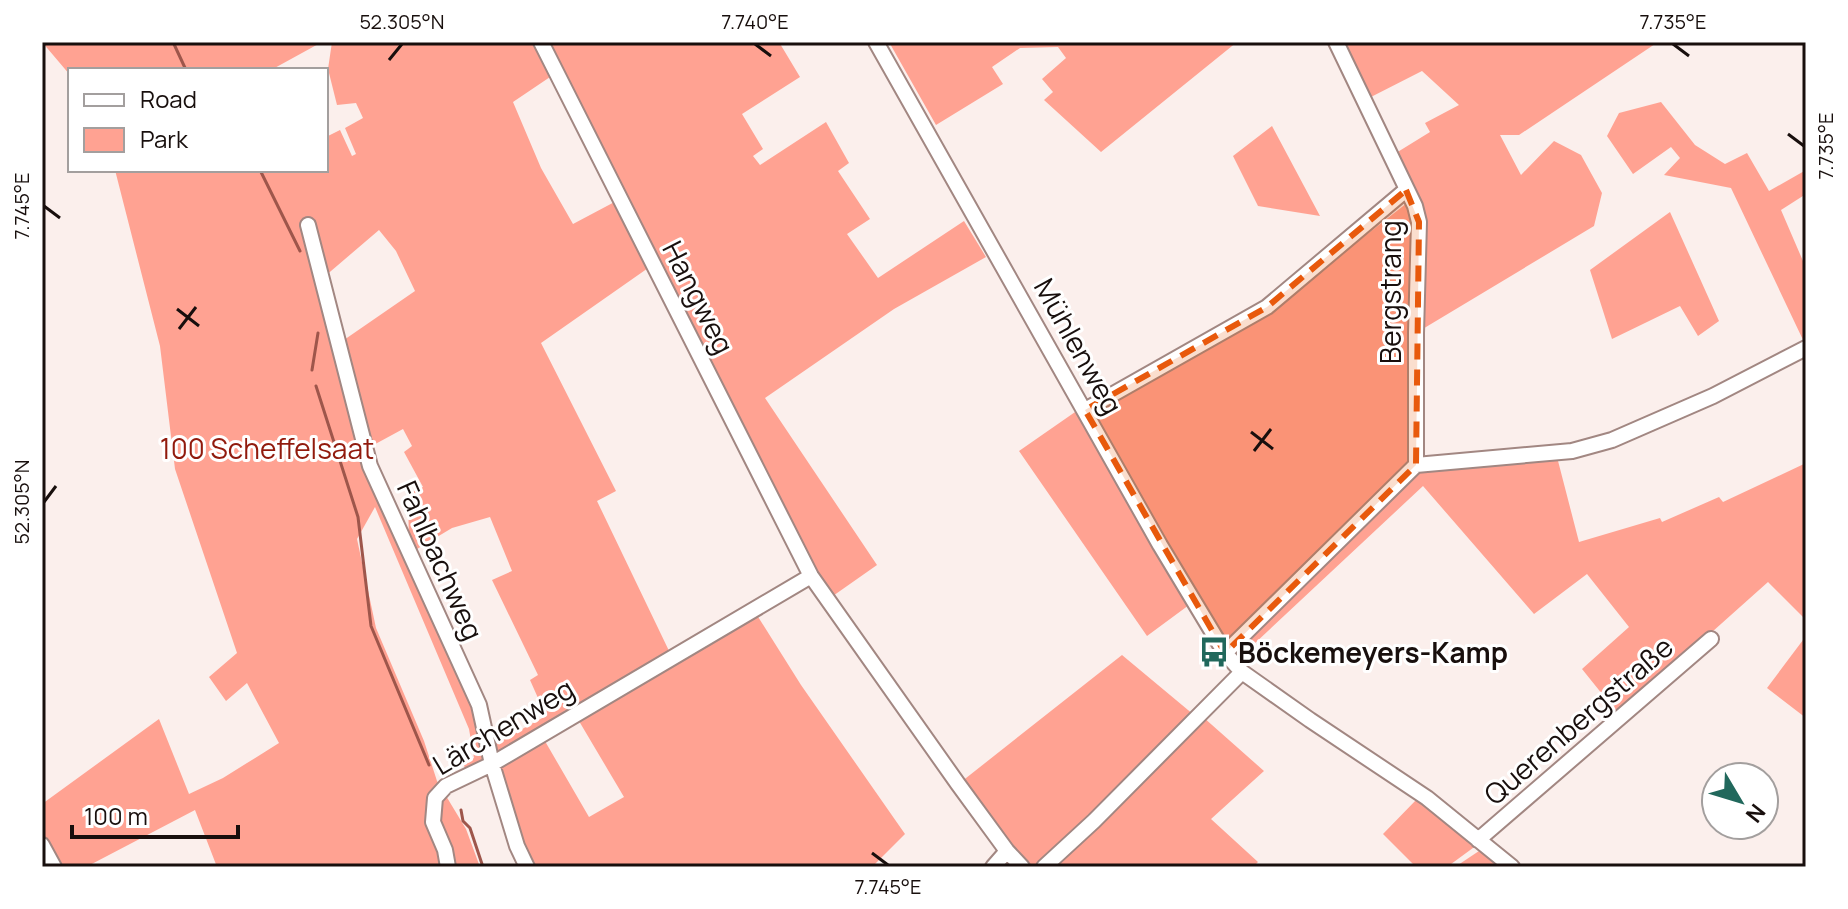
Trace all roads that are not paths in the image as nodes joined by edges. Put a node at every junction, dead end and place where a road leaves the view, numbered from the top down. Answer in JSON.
{"nodes":[{"id":1,"x":541,"y":42,"type":"edge"},
{"id":2,"x":876,"y":42,"type":"edge"},
{"id":3,"x":1336,"y":42,"type":"edge"},
{"id":4,"x":1406,"y":190,"type":"junction"},
{"id":5,"x":308,"y":225,"type":"dead end"},
{"id":6,"x":1806,"y":348,"type":"edge"},
{"id":7,"x":1085,"y":410,"type":"junction"},
{"id":8,"x":1416,"y":465,"type":"junction"},
{"id":9,"x":811,"y":576,"type":"junction"},
{"id":10,"x":1711,"y":639,"type":"dead end"},
{"id":11,"x":1225,"y":653,"type":"junction"},
{"id":12,"x":1242,"y":672,"type":"junction"},
{"id":13,"x":492,"y":764,"type":"junction"},
{"id":14,"x":1478,"y":840,"type":"junction"},
{"id":15,"x":42,"y":845,"type":"edge"},
{"id":16,"x":1007,"y":851,"type":"junction"},
{"id":17,"x":54,"y":867,"type":"edge"},
{"id":18,"x":448,"y":867,"type":"edge"},
{"id":19,"x":527,"y":867,"type":"edge"},
{"id":20,"x":993,"y":867,"type":"edge"},
{"id":21,"x":1022,"y":867,"type":"edge"},
{"id":22,"x":1044,"y":867,"type":"edge"},
{"id":23,"x":1512,"y":867,"type":"edge"}],
"edges":[{"from":1,"to":9,"type":"street","name":"Hangweg"},
{"from":2,"to":7,"type":"street","name":"Mühlenweg"},
{"from":3,"to":4,"type":"street","name":"Bergstrang"},
{"from":4,"to":7,"type":"street"},
{"from":4,"to":8,"type":"street","name":"Bergstrang"},
{"from":5,"to":13,"type":"street","name":"Fahlbachweg"},
{"from":6,"to":8,"type":"street"},
{"from":7,"to":11,"type":"street","name":"Mühlenweg"},
{"from":8,"to":11,"type":"street"},
{"from":9,"to":13,"type":"street","name":"Lärchenweg"},
{"from":9,"to":16,"type":"street","name":"Hangweg"},
{"from":10,"to":14,"type":"street","name":"Querenbergstraße"},
{"from":11,"to":12,"type":"street","name":"Mühlenweg"},
{"from":12,"to":14,"type":"street","name":"Querenbergstraße"},
{"from":12,"to":22,"type":"street"},
{"from":13,"to":18,"type":"street","name":"Lärchenweg"},
{"from":13,"to":19,"type":"street","name":"Fahlbachweg"},
{"from":14,"to":23,"type":"street","name":"Querenbergstraße"},
{"from":15,"to":17,"type":"street"},
{"from":16,"to":20,"type":"street"},
{"from":16,"to":21,"type":"street"}]}
